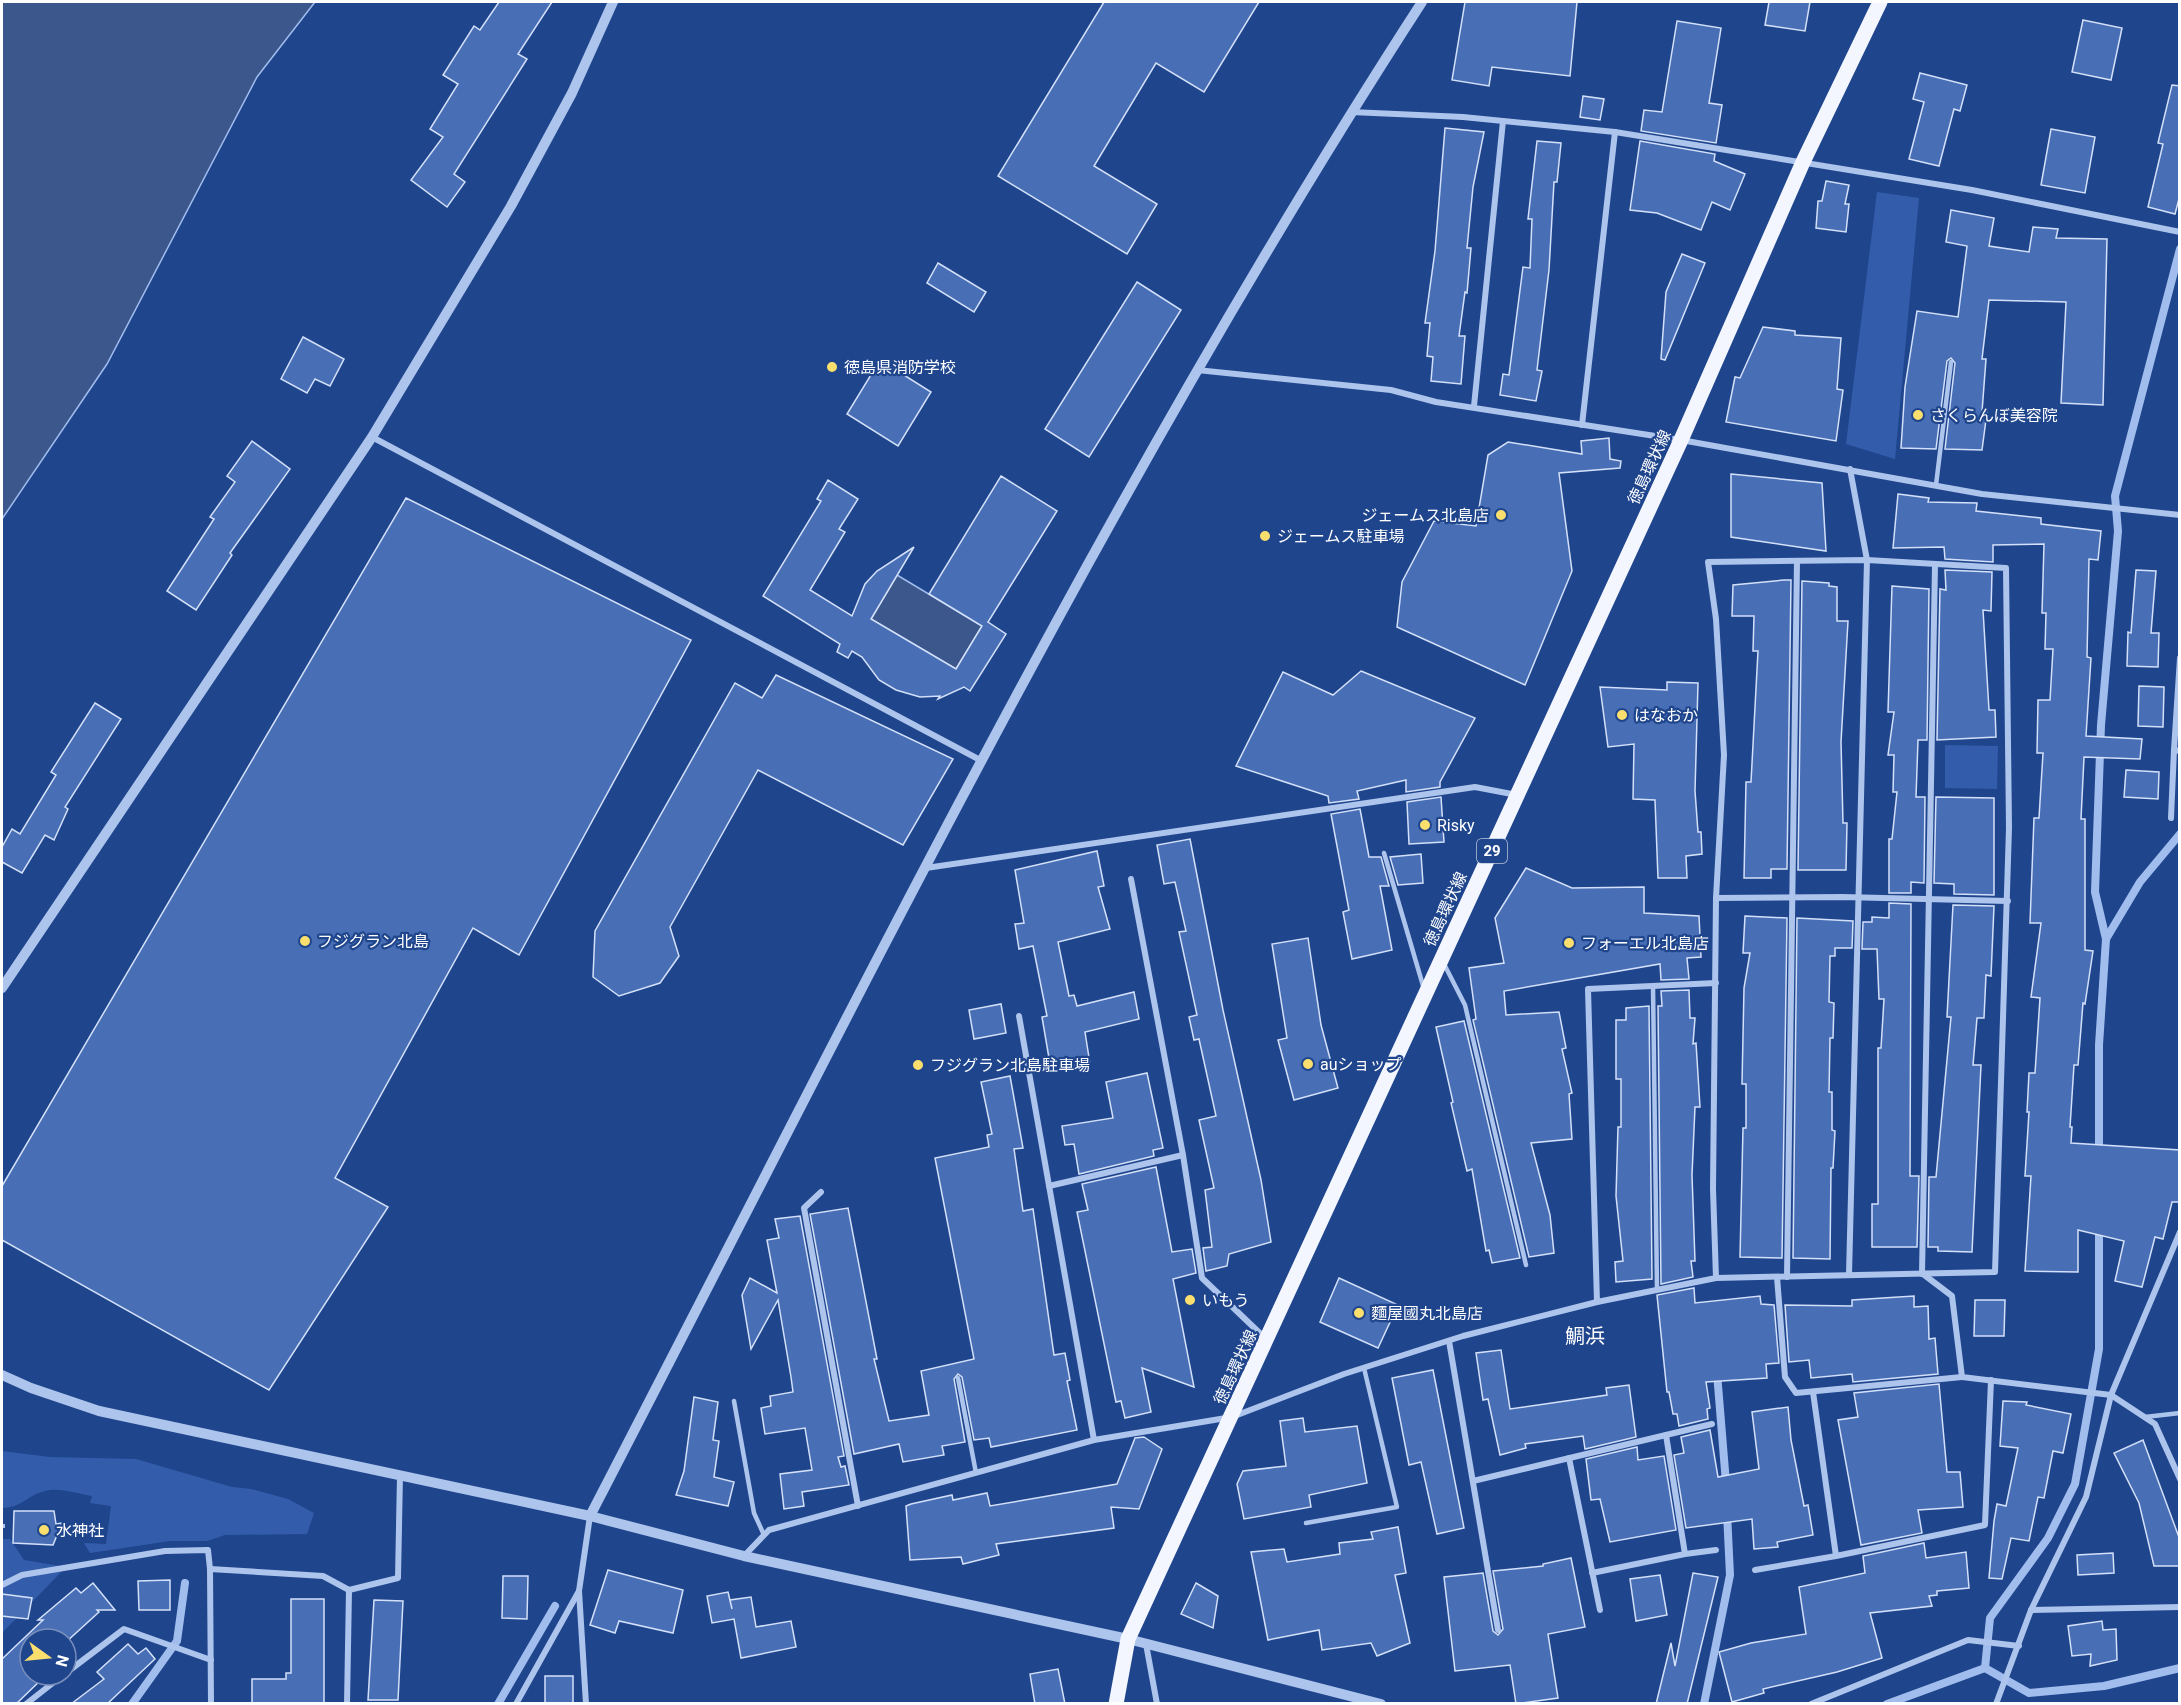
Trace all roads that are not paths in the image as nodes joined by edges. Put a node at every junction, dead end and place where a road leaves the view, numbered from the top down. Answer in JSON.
{"nodes":[{"id":1,"x":613,"y":2,"type":"edge"},
{"id":2,"x":1422,"y":2,"type":"edge"},
{"id":3,"x":1880,"y":2,"type":"edge"},
{"id":4,"x":1350,"y":112,"type":"junction"},
{"id":5,"x":1503,"y":122,"type":"junction"},
{"id":6,"x":1615,"y":132,"type":"junction"},
{"id":7,"x":1803,"y":162,"type":"junction"},
{"id":8,"x":2180,"y":232,"type":"edge"},
{"id":9,"x":1951,"y":362,"type":"dead end"},
{"id":10,"x":1197,"y":370,"type":"junction"},
{"id":11,"x":1474,"y":406,"type":"junction"},
{"id":12,"x":1582,"y":425,"type":"junction"},
{"id":13,"x":372,"y":437,"type":"junction"},
{"id":14,"x":1681,"y":440,"type":"junction"},
{"id":15,"x":1850,"y":469,"type":"junction"},
{"id":16,"x":1936,"y":485,"type":"junction"},
{"id":17,"x":2180,"y":515,"type":"edge"},
{"id":18,"x":1867,"y":560,"type":"junction"},
{"id":19,"x":1797,"y":561,"type":"junction"},
{"id":20,"x":1935,"y":565,"type":"junction"},
{"id":21,"x":2180,"y":658,"type":"edge"},
{"id":22,"x":2177,"y":750,"type":"edge"},
{"id":23,"x":982,"y":761,"type":"junction"},
{"id":24,"x":1517,"y":795,"type":"junction"},
{"id":25,"x":2171,"y":818,"type":"dead end"},
{"id":26,"x":1384,"y":853,"type":"dead end"},
{"id":27,"x":926,"y":868,"type":"junction"},
{"id":28,"x":1131,"y":879,"type":"dead end"},
{"id":29,"x":1792,"y":897,"type":"junction"},
{"id":30,"x":1857,"y":897,"type":"junction"},
{"id":31,"x":1716,"y":898,"type":"junction"},
{"id":32,"x":1929,"y":899,"type":"junction"},
{"id":33,"x":2008,"y":901,"type":"junction"},
{"id":34,"x":1442,"y":959,"type":"junction"},
{"id":35,"x":1716,"y":983,"type":"junction"},
{"id":36,"x":1653,"y":986,"type":"junction"},
{"id":37,"x":2,"y":988,"type":"edge"},
{"id":38,"x":1426,"y":994,"type":"junction"},
{"id":39,"x":1018,"y":1016,"type":"dead end"},
{"id":40,"x":1183,"y":1155,"type":"junction"},
{"id":41,"x":1049,"y":1186,"type":"junction"},
{"id":42,"x":821,"y":1192,"type":"dead end"},
{"id":43,"x":2180,"y":1232,"type":"edge"},
{"id":44,"x":1526,"y":1265,"type":"dead end"},
{"id":45,"x":1922,"y":1274,"type":"junction"},
{"id":46,"x":1849,"y":1275,"type":"junction"},
{"id":47,"x":1777,"y":1277,"type":"junction"},
{"id":48,"x":1787,"y":1277,"type":"junction"},
{"id":49,"x":1716,"y":1278,"type":"junction"},
{"id":50,"x":1657,"y":1290,"type":"junction"},
{"id":51,"x":1597,"y":1302,"type":"junction"},
{"id":52,"x":1267,"y":1340,"type":"junction"},
{"id":53,"x":1449,"y":1341,"type":"junction"},
{"id":54,"x":1364,"y":1368,"type":"junction"},
{"id":55,"x":2,"y":1375,"type":"edge"},
{"id":56,"x":1962,"y":1377,"type":"junction"},
{"id":57,"x":958,"y":1378,"type":"dead end"},
{"id":58,"x":1991,"y":1380,"type":"junction"},
{"id":59,"x":1813,"y":1392,"type":"junction"},
{"id":60,"x":2111,"y":1395,"type":"junction"},
{"id":61,"x":734,"y":1401,"type":"dead end"},
{"id":62,"x":2180,"y":1413,"type":"edge"},
{"id":63,"x":1232,"y":1417,"type":"junction"},
{"id":64,"x":2145,"y":1417,"type":"junction"},
{"id":65,"x":1712,"y":1424,"type":"dead end"},
{"id":66,"x":1666,"y":1435,"type":"junction"},
{"id":67,"x":1094,"y":1440,"type":"junction"},
{"id":68,"x":1569,"y":1458,"type":"junction"},
{"id":69,"x":976,"y":1473,"type":"junction"},
{"id":70,"x":400,"y":1475,"type":"junction"},
{"id":71,"x":2180,"y":1479,"type":"edge"},
{"id":72,"x":1473,"y":1481,"type":"junction"},
{"id":73,"x":858,"y":1506,"type":"junction"},
{"id":74,"x":590,"y":1516,"type":"junction"},
{"id":75,"x":1306,"y":1523,"type":"dead end"},
{"id":76,"x":764,"y":1535,"type":"junction"},
{"id":77,"x":1716,"y":1550,"type":"dead end"},
{"id":78,"x":1685,"y":1554,"type":"junction"},
{"id":79,"x":744,"y":1556,"type":"junction"},
{"id":80,"x":1836,"y":1556,"type":"junction"},
{"id":81,"x":210,"y":1569,"type":"junction"},
{"id":82,"x":1755,"y":1570,"type":"dead end"},
{"id":83,"x":1592,"y":1573,"type":"junction"},
{"id":84,"x":2,"y":1585,"type":"edge"},
{"id":85,"x":349,"y":1590,"type":"junction"},
{"id":86,"x":579,"y":1591,"type":"junction"},
{"id":87,"x":2180,"y":1607,"type":"edge"},
{"id":88,"x":1600,"y":1610,"type":"dead end"},
{"id":89,"x":2031,"y":1610,"type":"junction"},
{"id":90,"x":1498,"y":1630,"type":"dead end"},
{"id":91,"x":1128,"y":1639,"type":"junction"},
{"id":92,"x":1146,"y":1644,"type":"junction"},
{"id":93,"x":2019,"y":1647,"type":"junction"},
{"id":94,"x":211,"y":1660,"type":"junction"},
{"id":95,"x":78,"y":1664,"type":"edge"},
{"id":96,"x":48,"y":1687,"type":"edge"},
{"id":97,"x":26,"y":1704,"type":"edge"},
{"id":98,"x":211,"y":1704,"type":"edge"},
{"id":99,"x":347,"y":1704,"type":"edge"},
{"id":100,"x":516,"y":1704,"type":"edge"},
{"id":101,"x":586,"y":1704,"type":"edge"},
{"id":102,"x":1116,"y":1704,"type":"edge"},
{"id":103,"x":1157,"y":1704,"type":"edge"},
{"id":104,"x":1381,"y":1704,"type":"edge"},
{"id":105,"x":1810,"y":1704,"type":"edge"},
{"id":106,"x":1996,"y":1704,"type":"edge"}],
"edges":[{"from":1,"to":13,"type":"street"},
{"from":2,"to":4,"type":"street"},
{"from":3,"to":7,"type":"main road","name":"徳島環状線","number":"29"},
{"from":4,"to":5,"type":"street"},
{"from":4,"to":10,"type":"street"},
{"from":5,"to":6,"type":"street"},
{"from":5,"to":11,"type":"street"},
{"from":6,"to":7,"type":"street"},
{"from":6,"to":12,"type":"street"},
{"from":7,"to":8,"type":"street"},
{"from":7,"to":14,"type":"main road","name":"徳島環状線","number":"29"},
{"from":9,"to":16,"type":"lane"},
{"from":10,"to":11,"type":"street"},
{"from":10,"to":23,"type":"street"},
{"from":11,"to":12,"type":"street"},
{"from":12,"to":14,"type":"street"},
{"from":13,"to":23,"type":"street"},
{"from":13,"to":37,"type":"street"},
{"from":14,"to":15,"type":"street"},
{"from":14,"to":24,"type":"main road","name":"徳島環状線","number":"29"},
{"from":15,"to":16,"type":"street"},
{"from":15,"to":18,"type":"street"},
{"from":16,"to":17,"type":"street"},
{"from":18,"to":19,"type":"street"},
{"from":18,"to":20,"type":"street"},
{"from":18,"to":30,"type":"street"},
{"from":19,"to":29,"type":"street"},
{"from":19,"to":31,"type":"street"},
{"from":20,"to":32,"type":"street"},
{"from":20,"to":33,"type":"street"},
{"from":21,"to":22,"type":"street"},
{"from":22,"to":25,"type":"street"},
{"from":23,"to":27,"type":"street"},
{"from":24,"to":27,"type":"street"},
{"from":24,"to":34,"type":"main road","name":"徳島環状線","number":"29"},
{"from":26,"to":38,"type":"lane"},
{"from":27,"to":74,"type":"street"},
{"from":28,"to":40,"type":"street"},
{"from":29,"to":30,"type":"street"},
{"from":29,"to":31,"type":"street"},
{"from":29,"to":48,"type":"street"},
{"from":30,"to":32,"type":"street"},
{"from":30,"to":46,"type":"street"},
{"from":31,"to":35,"type":"street"},
{"from":32,"to":33,"type":"street"},
{"from":32,"to":45,"type":"street"},
{"from":33,"to":45,"type":"street"},
{"from":34,"to":38,"type":"main road","name":"徳島環状線","number":"29"},
{"from":34,"to":44,"type":"lane"},
{"from":35,"to":36,"type":"street"},
{"from":35,"to":49,"type":"street"},
{"from":36,"to":50,"type":"lane"},
{"from":36,"to":51,"type":"street"},
{"from":38,"to":52,"type":"main road","name":"徳島環状線","number":"29"},
{"from":39,"to":41,"type":"street"},
{"from":40,"to":41,"type":"street"},
{"from":40,"to":52,"type":"street"},
{"from":41,"to":67,"type":"street"},
{"from":42,"to":73,"type":"street"},
{"from":43,"to":60,"type":"street"},
{"from":45,"to":46,"type":"street"},
{"from":45,"to":56,"type":"street"},
{"from":46,"to":48,"type":"street"},
{"from":47,"to":48,"type":"street"},
{"from":47,"to":49,"type":"street"},
{"from":47,"to":59,"type":"street"},
{"from":49,"to":50,"type":"street"},
{"from":50,"to":51,"type":"street"},
{"from":51,"to":53,"type":"street"},
{"from":52,"to":63,"type":"main road","name":"徳島環状線","number":"29"},
{"from":53,"to":54,"type":"street"},
{"from":53,"to":72,"type":"street"},
{"from":54,"to":63,"type":"street"},
{"from":54,"to":75,"type":"lane"},
{"from":55,"to":70,"type":"street"},
{"from":56,"to":58,"type":"street"},
{"from":56,"to":59,"type":"street"},
{"from":57,"to":69,"type":"lane"},
{"from":58,"to":60,"type":"street"},
{"from":58,"to":80,"type":"street"},
{"from":59,"to":80,"type":"street"},
{"from":60,"to":64,"type":"street"},
{"from":60,"to":89,"type":"street"},
{"from":61,"to":76,"type":"lane"},
{"from":62,"to":64,"type":"lane"},
{"from":63,"to":67,"type":"street"},
{"from":63,"to":91,"type":"main road","name":"徳島環状線","number":"29"},
{"from":64,"to":71,"type":"street"},
{"from":65,"to":66,"type":"street"},
{"from":66,"to":68,"type":"street"},
{"from":66,"to":78,"type":"street"},
{"from":67,"to":69,"type":"street"},
{"from":68,"to":72,"type":"street"},
{"from":68,"to":83,"type":"street"},
{"from":69,"to":73,"type":"street"},
{"from":70,"to":74,"type":"street"},
{"from":70,"to":85,"type":"street"},
{"from":72,"to":90,"type":"street"},
{"from":73,"to":76,"type":"street"},
{"from":74,"to":79,"type":"street"},
{"from":74,"to":86,"type":"street"},
{"from":76,"to":79,"type":"street"},
{"from":77,"to":78,"type":"street"},
{"from":78,"to":83,"type":"street"},
{"from":79,"to":91,"type":"street"},
{"from":80,"to":82,"type":"street"},
{"from":81,"to":84,"type":"street"},
{"from":81,"to":85,"type":"street"},
{"from":81,"to":94,"type":"street"},
{"from":83,"to":88,"type":"street"},
{"from":85,"to":99,"type":"street"},
{"from":86,"to":100,"type":"street"},
{"from":86,"to":101,"type":"street"},
{"from":87,"to":89,"type":"street"},
{"from":89,"to":93,"type":"street"},
{"from":91,"to":92,"type":"street"},
{"from":91,"to":102,"type":"main road","name":"徳島環状線","number":"29"},
{"from":92,"to":103,"type":"street"},
{"from":92,"to":104,"type":"street"},
{"from":93,"to":105,"type":"street"},
{"from":93,"to":106,"type":"street"},
{"from":94,"to":95,"type":"street"},
{"from":94,"to":98,"type":"street"},
{"from":96,"to":97,"type":"street"}]}
